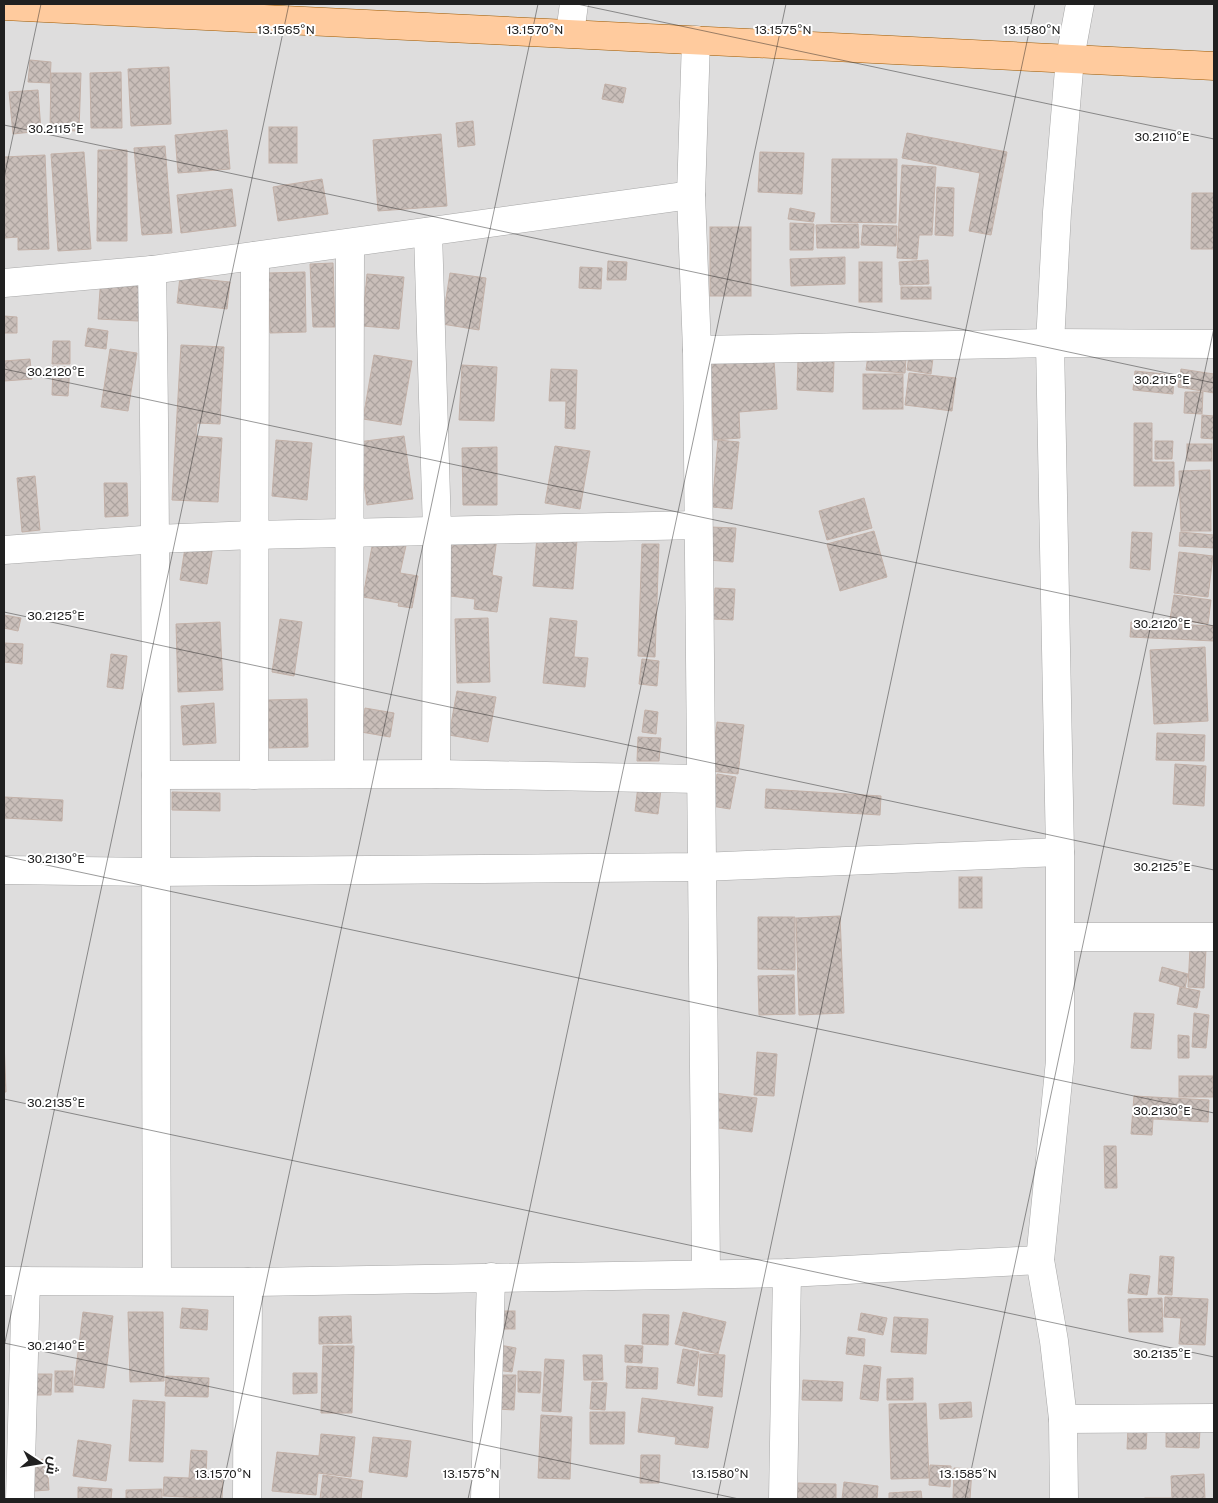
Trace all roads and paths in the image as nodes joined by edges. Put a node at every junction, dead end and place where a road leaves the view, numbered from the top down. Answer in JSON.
{"nodes":[{"id":1,"x":574,"y":4,"type":"edge"},
{"id":2,"x":1080,"y":4,"type":"edge"},
{"id":3,"x":16,"y":6,"type":"edge"},
{"id":4,"x":253,"y":11,"type":"edge"},
{"id":5,"x":570,"y":33,"type":"junction"},
{"id":6,"x":696,"y":40,"type":"junction"},
{"id":7,"x":1070,"y":58,"type":"junction"},
{"id":8,"x":1214,"y":66,"type":"edge"},
{"id":9,"x":691,"y":195,"type":"junction"},
{"id":10,"x":428,"y":232,"type":"junction"},
{"id":11,"x":350,"y":243,"type":"junction"},
{"id":12,"x":255,"y":256,"type":"junction"},
{"id":13,"x":152,"y":270,"type":"junction"},
{"id":14,"x":4,"y":283,"type":"edge"},
{"id":15,"x":1050,"y":343,"type":"junction"},
{"id":16,"x":1214,"y":344,"type":"edge"},
{"id":17,"x":697,"y":350,"type":"junction"},
{"id":18,"x":698,"y":525,"type":"junction"},
{"id":19,"x":437,"y":530,"type":"junction"},
{"id":20,"x":350,"y":532,"type":"junction"},
{"id":21,"x":253,"y":535,"type":"junction"},
{"id":22,"x":157,"y":539,"type":"junction"},
{"id":23,"x":4,"y":550,"type":"edge"},
{"id":24,"x":349,"y":774,"type":"junction"},
{"id":25,"x":436,"y":774,"type":"junction"},
{"id":26,"x":156,"y":775,"type":"junction"},
{"id":27,"x":254,"y":775,"type":"junction"},
{"id":28,"x":700,"y":779,"type":"junction"},
{"id":29,"x":1060,"y":852,"type":"junction"},
{"id":30,"x":701,"y":867,"type":"junction"},
{"id":31,"x":4,"y":870,"type":"edge"},
{"id":32,"x":155,"y":872,"type":"junction"},
{"id":33,"x":1061,"y":937,"type":"junction"},
{"id":34,"x":1214,"y":937,"type":"edge"},
{"id":35,"x":1040,"y":1260,"type":"junction"},
{"id":36,"x":706,"y":1273,"type":"junction"},
{"id":37,"x":787,"y":1273,"type":"junction"},
{"id":38,"x":491,"y":1277,"type":"junction"},
{"id":39,"x":157,"y":1280,"type":"junction"},
{"id":40,"x":15,"y":1281,"type":"edge"},
{"id":41,"x":248,"y":1282,"type":"junction"},
{"id":42,"x":1214,"y":1418,"type":"edge"},
{"id":43,"x":1063,"y":1420,"type":"junction"},
{"id":44,"x":20,"y":1499,"type":"edge"},
{"id":45,"x":248,"y":1499,"type":"edge"},
{"id":46,"x":485,"y":1499,"type":"edge"},
{"id":47,"x":783,"y":1499,"type":"edge"},
{"id":48,"x":1064,"y":1499,"type":"edge"}],
"edges":[{"from":1,"to":5,"type":"street"},
{"from":2,"to":7,"type":"street"},
{"from":3,"to":4,"type":"main road"},
{"from":4,"to":5,"type":"main road"},
{"from":5,"to":6,"type":"main road"},
{"from":6,"to":7,"type":"main road"},
{"from":6,"to":9,"type":"street"},
{"from":7,"to":8,"type":"main road"},
{"from":7,"to":15,"type":"street"},
{"from":9,"to":10,"type":"street"},
{"from":9,"to":17,"type":"street"},
{"from":10,"to":11,"type":"street"},
{"from":10,"to":19,"type":"street"},
{"from":11,"to":12,"type":"street"},
{"from":11,"to":20,"type":"street"},
{"from":12,"to":13,"type":"street"},
{"from":12,"to":21,"type":"street"},
{"from":13,"to":14,"type":"street"},
{"from":13,"to":22,"type":"street"},
{"from":15,"to":16,"type":"street"},
{"from":15,"to":17,"type":"street"},
{"from":15,"to":29,"type":"street"},
{"from":17,"to":18,"type":"street"},
{"from":18,"to":19,"type":"street"},
{"from":18,"to":28,"type":"street"},
{"from":19,"to":20,"type":"street"},
{"from":19,"to":25,"type":"street"},
{"from":20,"to":21,"type":"street"},
{"from":20,"to":24,"type":"street"},
{"from":21,"to":22,"type":"street"},
{"from":21,"to":27,"type":"street"},
{"from":22,"to":23,"type":"street"},
{"from":22,"to":26,"type":"street"},
{"from":24,"to":25,"type":"street"},
{"from":24,"to":27,"type":"street"},
{"from":25,"to":28,"type":"street"},
{"from":26,"to":27,"type":"street"},
{"from":26,"to":32,"type":"street"},
{"from":28,"to":30,"type":"street"},
{"from":29,"to":30,"type":"street"},
{"from":29,"to":33,"type":"street"},
{"from":30,"to":32,"type":"street"},
{"from":30,"to":36,"type":"street"},
{"from":31,"to":32,"type":"street"},
{"from":32,"to":39,"type":"street"},
{"from":33,"to":34,"type":"street"},
{"from":33,"to":35,"type":"street"},
{"from":35,"to":37,"type":"street"},
{"from":35,"to":43,"type":"street"},
{"from":36,"to":37,"type":"street"},
{"from":36,"to":38,"type":"street"},
{"from":37,"to":47,"type":"street"},
{"from":38,"to":41,"type":"street"},
{"from":38,"to":46,"type":"street"},
{"from":39,"to":40,"type":"street"},
{"from":39,"to":41,"type":"street"},
{"from":40,"to":44,"type":"street"},
{"from":41,"to":45,"type":"street"},
{"from":42,"to":43,"type":"street"},
{"from":43,"to":48,"type":"street"}]}
